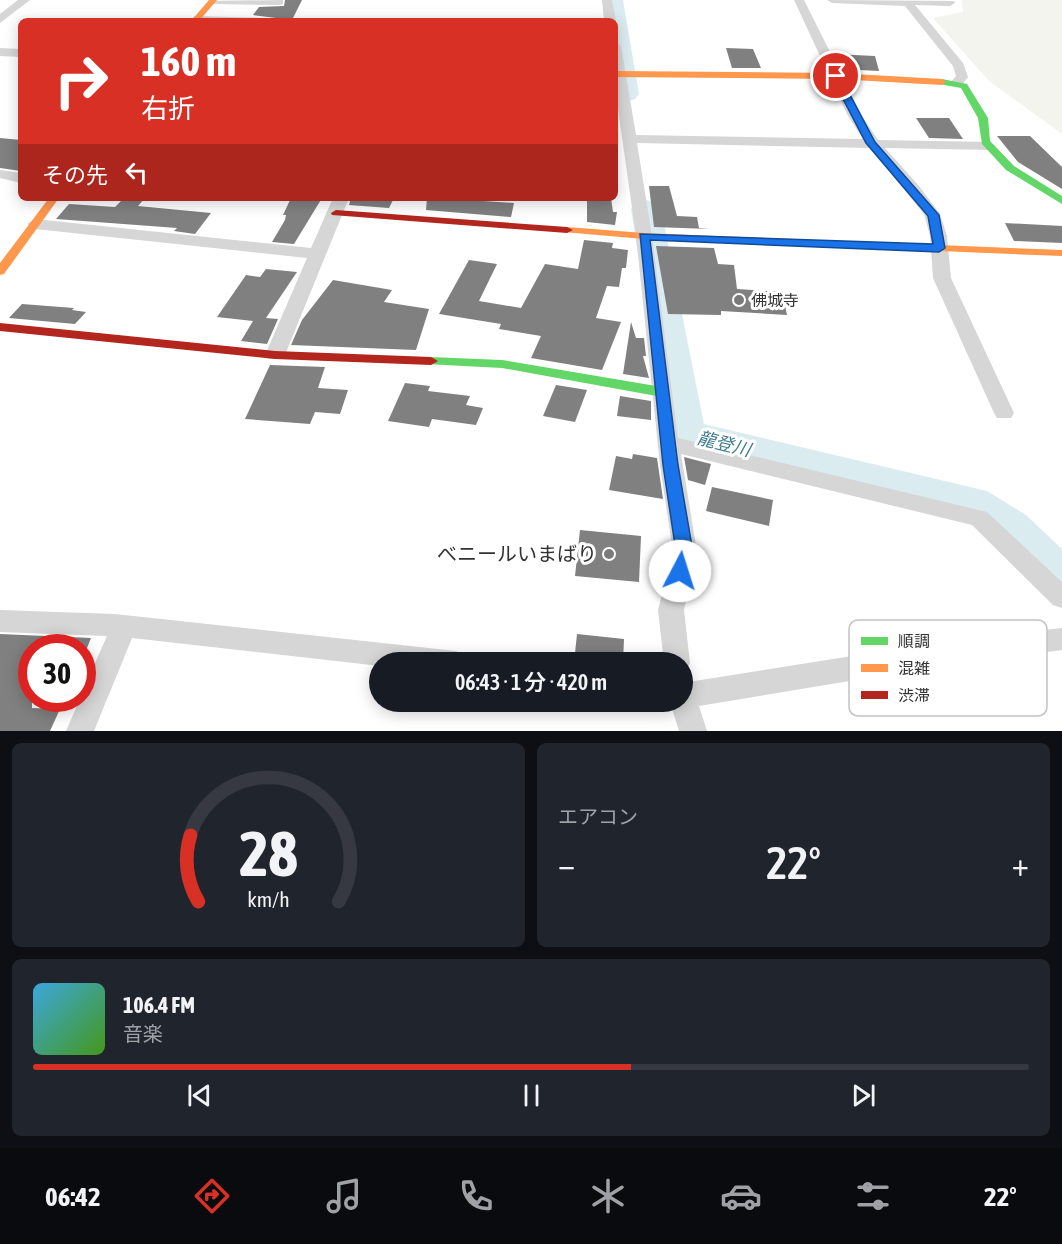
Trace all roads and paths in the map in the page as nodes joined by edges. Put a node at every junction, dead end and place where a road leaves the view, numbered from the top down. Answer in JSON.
{"nodes":[{"id":1,"x":25,"y":0,"type":"edge"},
{"id":2,"x":607,"y":0,"type":"edge"},
{"id":3,"x":799,"y":0,"type":"edge"},
{"id":4,"x":832,"y":0,"type":"edge"},
{"id":5,"x":212,"y":1,"type":"edge"},
{"id":6,"x":907,"y":1,"type":"edge"},
{"id":7,"x":279,"y":2,"type":"dead end"},
{"id":8,"x":950,"y":3,"type":"dead end"},
{"id":9,"x":198,"y":18,"type":"edge"},
{"id":10,"x":610,"y":18,"type":"edge"},
{"id":11,"x":0,"y":20,"type":"edge"},
{"id":12,"x":0,"y":52,"type":"edge"},
{"id":13,"x":18,"y":53,"type":"edge"},
{"id":14,"x":618,"y":74,"type":"edge"},
{"id":15,"x":836,"y":76,"type":"junction"},
{"id":16,"x":618,"y":79,"type":"edge"},
{"id":17,"x":956,"y":83,"type":"junction"},
{"id":18,"x":630,"y":139,"type":"junction"},
{"id":19,"x":871,"y":143,"type":"junction"},
{"id":20,"x":989,"y":146,"type":"junction"},
{"id":21,"x":0,"y":174,"type":"edge"},
{"id":22,"x":18,"y":177,"type":"edge"},
{"id":23,"x":52,"y":201,"type":"edge"},
{"id":24,"x":1062,"y":201,"type":"edge"},
{"id":25,"x":338,"y":206,"type":"edge"},
{"id":26,"x":35,"y":224,"type":"junction"},
{"id":27,"x":644,"y":236,"type":"junction"},
{"id":28,"x":939,"y":248,"type":"junction"},
{"id":29,"x":1062,"y":253,"type":"edge"},
{"id":30,"x":317,"y":254,"type":"junction"},
{"id":31,"x":0,"y":271,"type":"edge"},
{"id":32,"x":0,"y":327,"type":"edge"},
{"id":33,"x":275,"y":355,"type":"junction"},
{"id":34,"x":663,"y":392,"type":"junction"},
{"id":35,"x":1004,"y":413,"type":"dead end"},
{"id":36,"x":670,"y":444,"type":"junction"},
{"id":37,"x":1062,"y":597,"type":"edge"},
{"id":38,"x":0,"y":621,"type":"edge"},
{"id":39,"x":124,"y":626,"type":"junction"},
{"id":40,"x":1062,"y":639,"type":"edge"},
{"id":41,"x":1047,"y":641,"type":"edge"},
{"id":42,"x":676,"y":652,"type":"edge"},
{"id":43,"x":369,"y":653,"type":"edge"},
{"id":44,"x":849,"y":669,"type":"edge"},
{"id":45,"x":693,"y":694,"type":"edge"},
{"id":46,"x":688,"y":712,"type":"edge"},
{"id":47,"x":80,"y":731,"type":"edge"},
{"id":48,"x":693,"y":731,"type":"edge"}],
"edges":[{"from":1,"to":11,"type":"street"},
{"from":2,"to":10,"type":"street"},
{"from":3,"to":15,"type":"street"},
{"from":4,"to":6,"type":"street"},
{"from":5,"to":7,"type":"street"},
{"from":5,"to":9,"type":"street"},
{"from":6,"to":8,"type":"street"},
{"from":6,"to":17,"type":"street"},
{"from":12,"to":13,"type":"street"},
{"from":14,"to":15,"type":"street"},
{"from":15,"to":17,"type":"street"},
{"from":15,"to":19,"type":"street"},
{"from":16,"to":18,"type":"street"},
{"from":17,"to":20,"type":"street"},
{"from":18,"to":19,"type":"street"},
{"from":18,"to":27,"type":"street"},
{"from":19,"to":20,"type":"street"},
{"from":19,"to":28,"type":"street"},
{"from":20,"to":24,"type":"street"},
{"from":21,"to":22,"type":"street"},
{"from":23,"to":26,"type":"street"},
{"from":25,"to":27,"type":"street"},
{"from":25,"to":30,"type":"street"},
{"from":26,"to":30,"type":"street"},
{"from":26,"to":31,"type":"street"},
{"from":27,"to":28,"type":"street"},
{"from":27,"to":34,"type":"street"},
{"from":28,"to":29,"type":"street"},
{"from":28,"to":35,"type":"street"},
{"from":30,"to":33,"type":"street"},
{"from":32,"to":33,"type":"street"},
{"from":33,"to":34,"type":"street"},
{"from":34,"to":36,"type":"street"},
{"from":36,"to":37,"type":"street"},
{"from":36,"to":42,"type":"street"},
{"from":38,"to":39,"type":"street"},
{"from":39,"to":43,"type":"street"},
{"from":39,"to":47,"type":"street"},
{"from":40,"to":41,"type":"street"},
{"from":44,"to":45,"type":"street"},
{"from":46,"to":48,"type":"street"}]}
